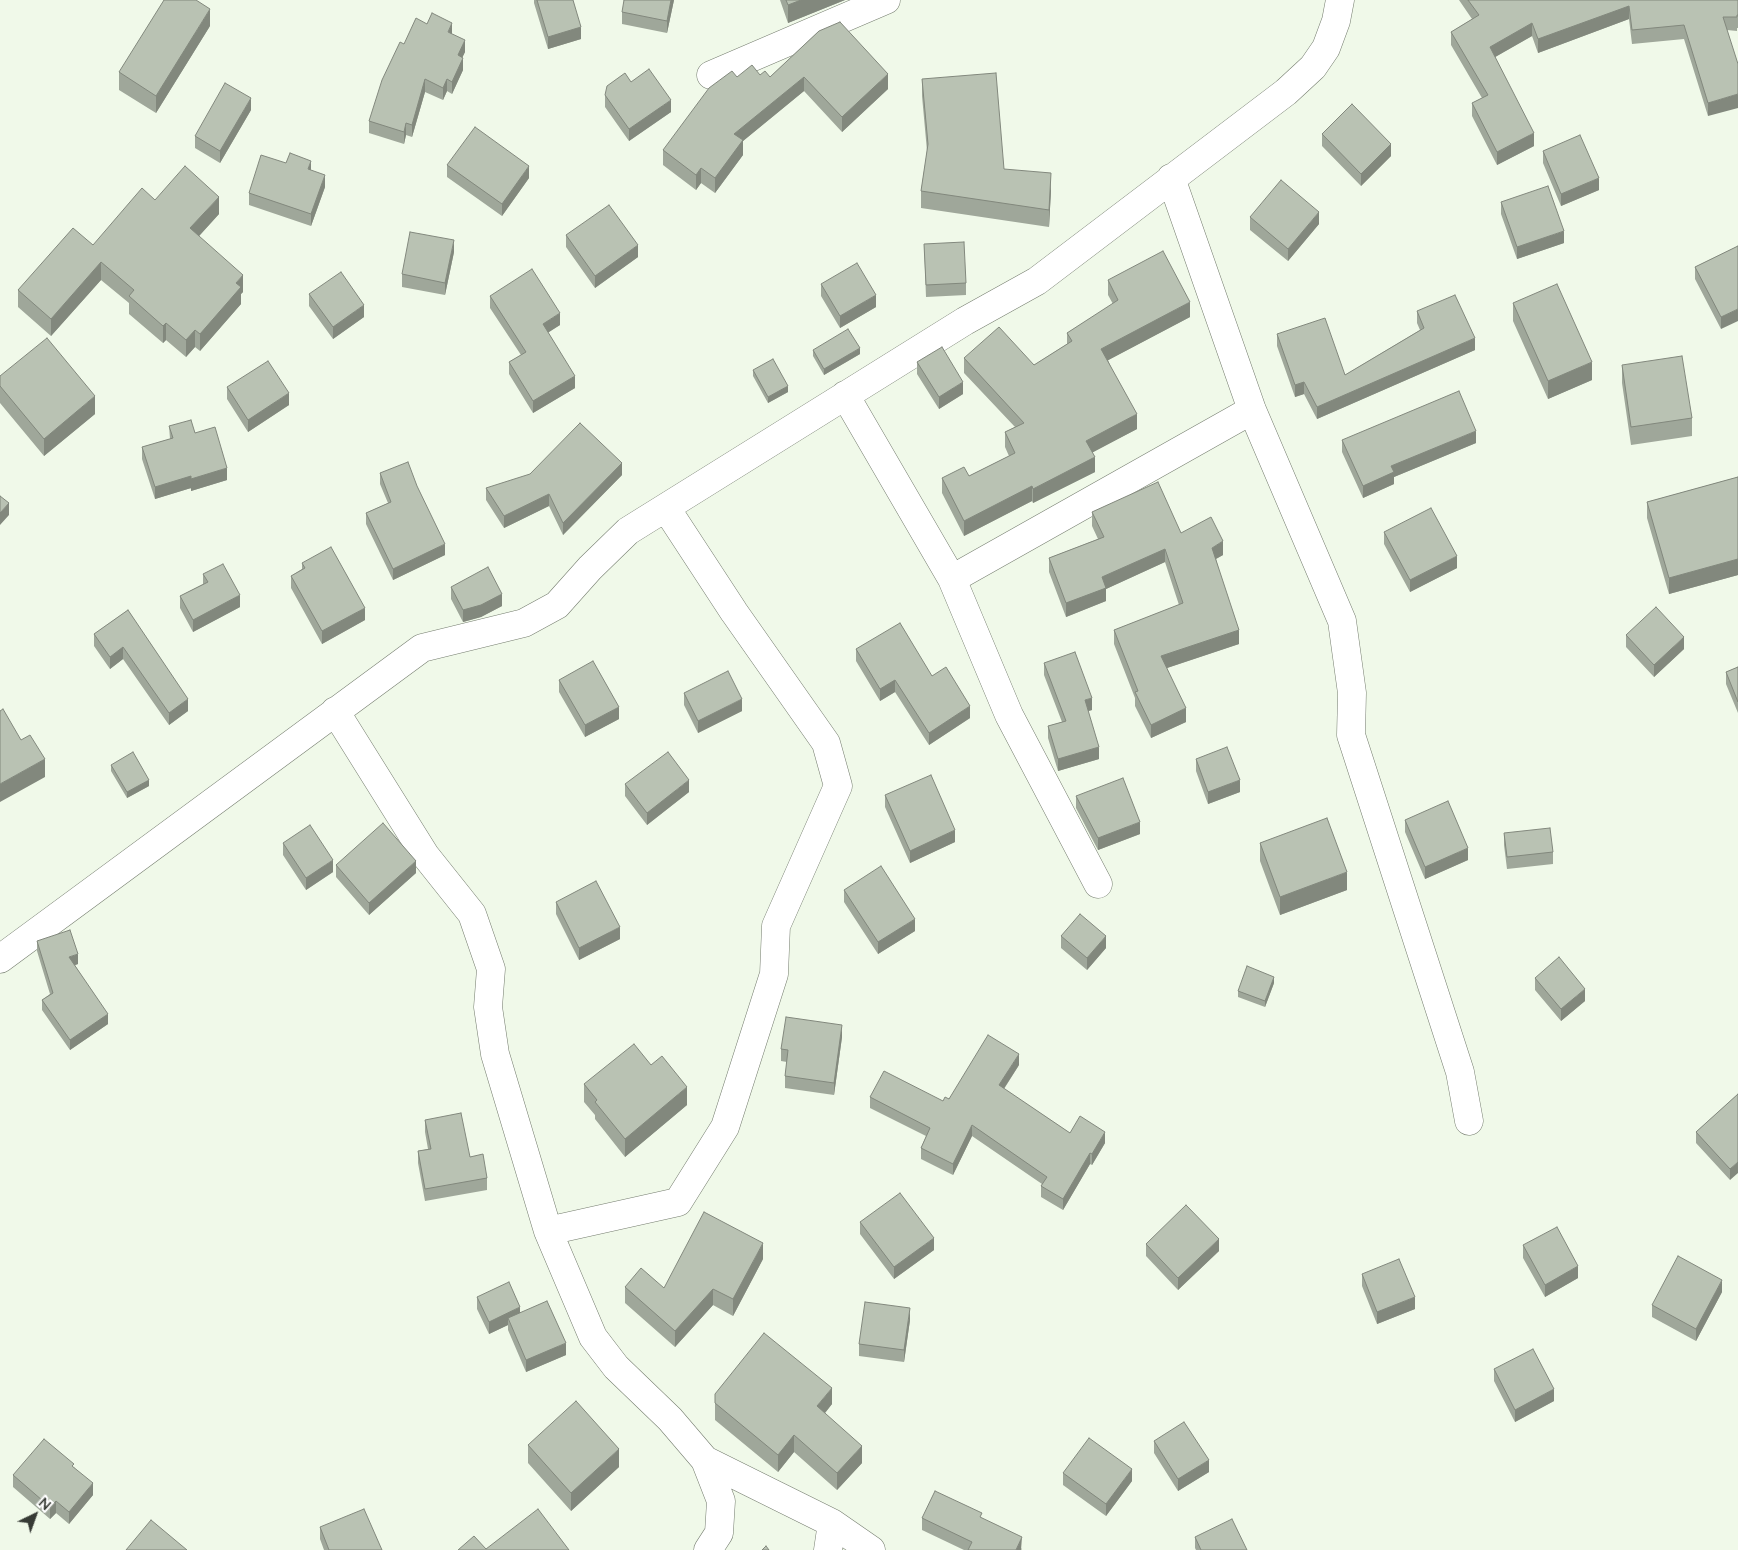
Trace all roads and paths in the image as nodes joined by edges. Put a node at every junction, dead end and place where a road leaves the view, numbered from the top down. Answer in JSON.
{"nodes":[{"id":1,"x":886,"y":0,"type":"edge"},
{"id":2,"x":1340,"y":0,"type":"edge"},
{"id":3,"x":711,"y":75,"type":"dead end"},
{"id":4,"x":1171,"y":178,"type":"junction"},
{"id":5,"x":845,"y":395,"type":"junction"},
{"id":6,"x":1252,"y":410,"type":"junction"},
{"id":7,"x":666,"y":508,"type":"junction"},
{"id":8,"x":952,"y":579,"type":"junction"},
{"id":9,"x":335,"y":711,"type":"junction"},
{"id":10,"x":1098,"y":884,"type":"dead end"},
{"id":11,"x":0,"y":959,"type":"edge"},
{"id":12,"x":1469,"y":1121,"type":"dead end"},
{"id":13,"x":548,"y":1231,"type":"junction"},
{"id":14,"x":705,"y":1460,"type":"junction"},
{"id":15,"x":832,"y":1523,"type":"junction"},
{"id":16,"x":708,"y":1550,"type":"edge"},
{"id":17,"x":828,"y":1550,"type":"edge"},
{"id":18,"x":871,"y":1550,"type":"edge"}],
"edges":[{"from":1,"to":3,"type":"street"},
{"from":2,"to":4,"type":"street"},
{"from":4,"to":5,"type":"street"},
{"from":4,"to":6,"type":"street"},
{"from":5,"to":7,"type":"street"},
{"from":5,"to":8,"type":"street"},
{"from":6,"to":8,"type":"street"},
{"from":6,"to":12,"type":"street"},
{"from":7,"to":9,"type":"street"},
{"from":7,"to":13,"type":"street"},
{"from":8,"to":10,"type":"street"},
{"from":9,"to":11,"type":"street"},
{"from":9,"to":13,"type":"street"},
{"from":13,"to":14,"type":"street"},
{"from":14,"to":15,"type":"street"},
{"from":14,"to":16,"type":"street"},
{"from":15,"to":17,"type":"street"},
{"from":15,"to":18,"type":"street"}]}
